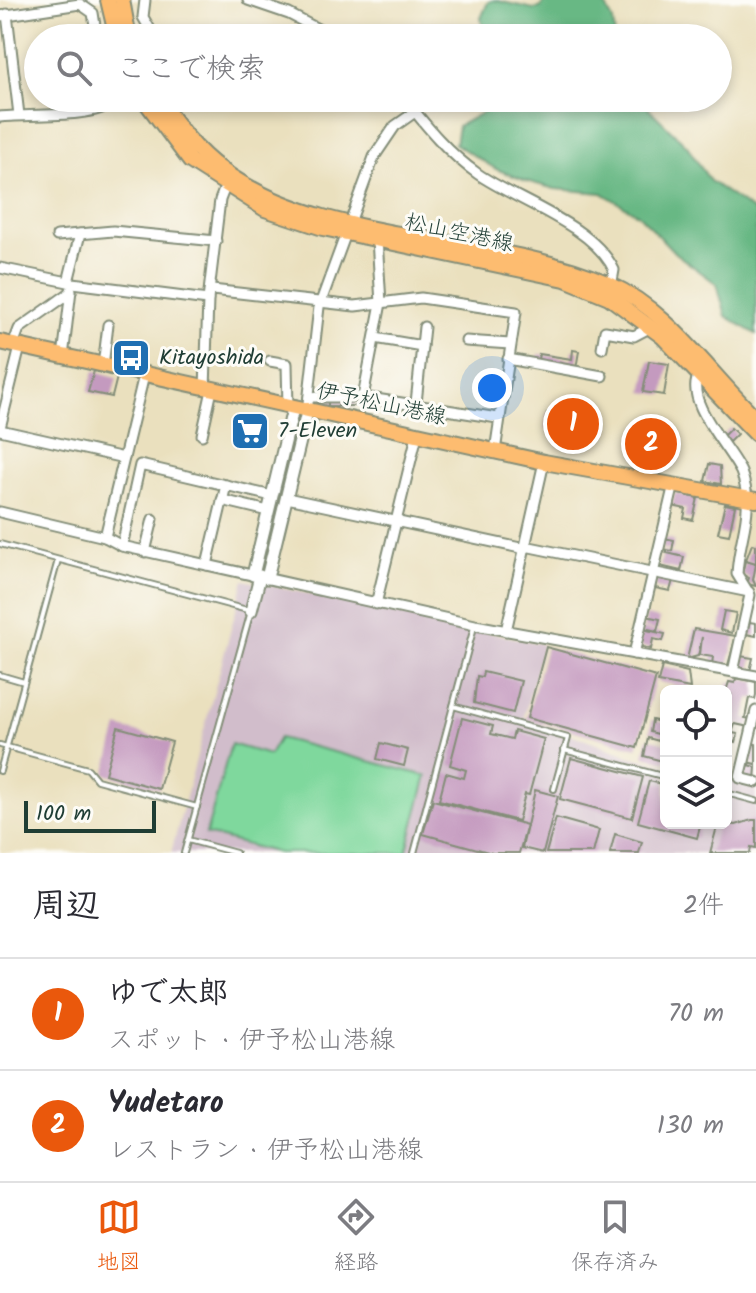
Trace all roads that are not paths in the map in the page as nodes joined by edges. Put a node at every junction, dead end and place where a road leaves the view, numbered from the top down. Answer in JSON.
{"nodes":[{"id":1,"x":108,"y":0,"type":"edge"},
{"id":2,"x":122,"y":0,"type":"edge"},
{"id":3,"x":145,"y":0,"type":"edge"},
{"id":4,"x":248,"y":0,"type":"edge"},
{"id":5,"x":3,"y":15,"type":"edge"},
{"id":6,"x":95,"y":24,"type":"edge"},
{"id":7,"x":114,"y":24,"type":"edge"},
{"id":8,"x":126,"y":24,"type":"edge"},
{"id":9,"x":147,"y":24,"type":"edge"},
{"id":10,"x":308,"y":24,"type":"edge"},
{"id":11,"x":82,"y":112,"type":"edge"},
{"id":12,"x":153,"y":112,"type":"edge"},
{"id":13,"x":169,"y":112,"type":"edge"},
{"id":14,"x":415,"y":112,"type":"joint"},
{"id":15,"x":19,"y":115,"type":"junction"},
{"id":16,"x":0,"y":117,"type":"edge"},
{"id":17,"x":225,"y":187,"type":"junction"},
{"id":18,"x":349,"y":228,"type":"junction"},
{"id":19,"x":80,"y":234,"type":"junction"},
{"id":20,"x":57,"y":236,"type":"dead end"},
{"id":21,"x":377,"y":239,"type":"junction"},
{"id":22,"x":216,"y":241,"type":"junction"},
{"id":23,"x":0,"y":268,"type":"edge"},
{"id":24,"x":71,"y":286,"type":"junction"},
{"id":25,"x":610,"y":291,"type":"junction"},
{"id":26,"x":210,"y":295,"type":"junction"},
{"id":27,"x":321,"y":303,"type":"junction"},
{"id":28,"x":381,"y":303,"type":"junction"},
{"id":29,"x":108,"y":325,"type":"dead end"},
{"id":30,"x":424,"y":327,"type":"dead end"},
{"id":31,"x":651,"y":327,"type":"junction"},
{"id":32,"x":375,"y":338,"type":"junction"},
{"id":33,"x":466,"y":341,"type":"dead end"},
{"id":34,"x":510,"y":344,"type":"junction"},
{"id":35,"x":11,"y":345,"type":"edge"},
{"id":36,"x":422,"y":346,"type":"junction"},
{"id":37,"x":602,"y":348,"type":"dead end"},
{"id":38,"x":63,"y":357,"type":"junction"},
{"id":39,"x":508,"y":359,"type":"junction"},
{"id":40,"x":270,"y":361,"type":"dead end"},
{"id":41,"x":103,"y":366,"type":"junction"},
{"id":42,"x":144,"y":375,"type":"junction"},
{"id":43,"x":699,"y":375,"type":"junction"},
{"id":44,"x":602,"y":376,"type":"dead end"},
{"id":45,"x":208,"y":390,"type":"junction"},
{"id":46,"x":363,"y":397,"type":"junction"},
{"id":47,"x":416,"y":403,"type":"junction"},
{"id":48,"x":299,"y":406,"type":"junction"},
{"id":49,"x":498,"y":418,"type":"junction"},
{"id":50,"x":756,"y":418,"type":"edge"},
{"id":51,"x":0,"y":429,"type":"edge"},
{"id":52,"x":756,"y":434,"type":"edge"},
{"id":53,"x":202,"y":435,"type":"dead end"},
{"id":54,"x":417,"y":435,"type":"junction"},
{"id":55,"x":495,"y":451,"type":"junction"},
{"id":56,"x":124,"y":458,"type":"junction"},
{"id":57,"x":544,"y":462,"type":"junction"},
{"id":58,"x":674,"y":484,"type":"junction"},
{"id":59,"x":226,"y":485,"type":"junction"},
{"id":60,"x":272,"y":496,"type":"junction"},
{"id":61,"x":287,"y":498,"type":"junction"},
{"id":62,"x":222,"y":500,"type":"junction"},
{"id":63,"x":753,"y":500,"type":"edge"},
{"id":64,"x":268,"y":511,"type":"junction"},
{"id":65,"x":0,"y":512,"type":"edge"},
{"id":66,"x":153,"y":519,"type":"dead end"},
{"id":67,"x":396,"y":522,"type":"junction"},
{"id":68,"x":105,"y":537,"type":"junction"},
{"id":69,"x":0,"y":544,"type":"edge"},
{"id":70,"x":122,"y":546,"type":"junction"},
{"id":71,"x":525,"y":548,"type":"junction"},
{"id":72,"x":145,"y":552,"type":"junction"},
{"id":73,"x":58,"y":560,"type":"junction"},
{"id":74,"x":207,"y":565,"type":"junction"},
{"id":75,"x":653,"y":571,"type":"junction"},
{"id":76,"x":260,"y":576,"type":"junction"},
{"id":77,"x":752,"y":592,"type":"edge"},
{"id":78,"x":376,"y":604,"type":"junction"},
{"id":79,"x":251,"y":611,"type":"junction"},
{"id":80,"x":475,"y":625,"type":"junction"},
{"id":81,"x":506,"y":631,"type":"junction"},
{"id":82,"x":634,"y":654,"type":"junction"},
{"id":83,"x":733,"y":672,"type":"junction"},
{"id":84,"x":0,"y":675,"type":"edge"},
{"id":85,"x":756,"y":676,"type":"edge"},
{"id":86,"x":24,"y":682,"type":"junction"},
{"id":87,"x":453,"y":706,"type":"junction"},
{"id":88,"x":756,"y":711,"type":"edge"},
{"id":89,"x":0,"y":745,"type":"edge"},
{"id":90,"x":7,"y":747,"type":"junction"},
{"id":91,"x":564,"y":750,"type":"junction"},
{"id":92,"x":0,"y":771,"type":"edge"},
{"id":93,"x":660,"y":775,"type":"edge"},
{"id":94,"x":756,"y":782,"type":"edge"},
{"id":95,"x":554,"y":789,"type":"dead end"},
{"id":96,"x":732,"y":795,"type":"edge"},
{"id":97,"x":756,"y":801,"type":"edge"},
{"id":98,"x":197,"y":807,"type":"junction"},
{"id":99,"x":188,"y":840,"type":"junction"},
{"id":100,"x":184,"y":853,"type":"edge"},
{"id":101,"x":236,"y":853,"type":"edge"},
{"id":102,"x":414,"y":853,"type":"edge"}],
"edges":[{"from":1,"to":7,"type":"main road"},
{"from":2,"to":8,"type":"main road"},
{"from":3,"to":9,"type":"street"},
{"from":4,"to":10,"type":"street"},
{"from":5,"to":6,"type":"street"},
{"from":5,"to":15,"type":"street"},
{"from":11,"to":15,"type":"street"},
{"from":12,"to":17,"type":"main road","name":"松山空港線"},
{"from":13,"to":18,"type":"main road","name":"松山空港線"},
{"from":14,"to":18,"type":"street"},
{"from":14,"to":25,"type":"street"},
{"from":15,"to":16,"type":"street"},
{"from":17,"to":18,"type":"main road","name":"松山空港線"},
{"from":17,"to":22,"type":"street"},
{"from":18,"to":21,"type":"main road","name":"松山空港線"},
{"from":18,"to":25,"type":"main road","name":"松山空港線"},
{"from":18,"to":27,"type":"street"},
{"from":19,"to":20,"type":"street"},
{"from":19,"to":22,"type":"street"},
{"from":19,"to":24,"type":"street"},
{"from":21,"to":25,"type":"main road","name":"松山空港線"},
{"from":21,"to":28,"type":"street"},
{"from":22,"to":26,"type":"street"},
{"from":23,"to":24,"type":"street"},
{"from":24,"to":26,"type":"street"},
{"from":24,"to":35,"type":"street"},
{"from":24,"to":38,"type":"street"},
{"from":25,"to":31,"type":"main road","name":"松山空港線"},
{"from":25,"to":50,"type":"main road","name":"松山空港線"},
{"from":26,"to":27,"type":"street"},
{"from":26,"to":45,"type":"street"},
{"from":27,"to":28,"type":"street"},
{"from":27,"to":48,"type":"street"},
{"from":28,"to":32,"type":"street"},
{"from":28,"to":34,"type":"street"},
{"from":29,"to":41,"type":"street"},
{"from":30,"to":36,"type":"street"},
{"from":31,"to":37,"type":"street"},
{"from":31,"to":43,"type":"main road","name":"松山空港線"},
{"from":32,"to":36,"type":"street"},
{"from":32,"to":46,"type":"street"},
{"from":33,"to":34,"type":"street"},
{"from":34,"to":39,"type":"street"},
{"from":35,"to":38,"type":"main road","name":"伊予松山港線"},
{"from":35,"to":51,"type":"street"},
{"from":36,"to":47,"type":"street"},
{"from":38,"to":41,"type":"main road","name":"伊予松山港線"},
{"from":39,"to":44,"type":"street"},
{"from":39,"to":49,"type":"street"},
{"from":40,"to":48,"type":"street"},
{"from":41,"to":42,"type":"main road","name":"伊予松山港線"},
{"from":42,"to":45,"type":"main road","name":"伊予松山港線"},
{"from":42,"to":56,"type":"street"},
{"from":43,"to":52,"type":"main road","name":"松山空港線"},
{"from":43,"to":63,"type":"street"},
{"from":45,"to":48,"type":"main road","name":"伊予松山港線"},
{"from":45,"to":53,"type":"street"},
{"from":46,"to":47,"type":"street"},
{"from":46,"to":48,"type":"street"},
{"from":47,"to":49,"type":"street"},
{"from":48,"to":54,"type":"main road","name":"伊予松山港線"},
{"from":48,"to":60,"type":"street"},
{"from":48,"to":61,"type":"street"},
{"from":49,"to":55,"type":"street"},
{"from":51,"to":56,"type":"street"},
{"from":54,"to":55,"type":"main road","name":"伊予松山港線"},
{"from":54,"to":67,"type":"street"},
{"from":55,"to":57,"type":"main road","name":"伊予松山港線"},
{"from":56,"to":68,"type":"street"},
{"from":57,"to":58,"type":"main road","name":"伊予松山港線"},
{"from":57,"to":71,"type":"street"},
{"from":58,"to":63,"type":"main road","name":"伊予松山港線"},
{"from":58,"to":75,"type":"street"},
{"from":59,"to":60,"type":"street"},
{"from":59,"to":62,"type":"street"},
{"from":59,"to":70,"type":"street"},
{"from":60,"to":64,"type":"street"},
{"from":61,"to":67,"type":"street"},
{"from":61,"to":76,"type":"street"},
{"from":62,"to":64,"type":"street"},
{"from":62,"to":74,"type":"street"},
{"from":63,"to":77,"type":"street"},
{"from":64,"to":76,"type":"street"},
{"from":65,"to":68,"type":"street"},
{"from":66,"to":72,"type":"street"},
{"from":67,"to":71,"type":"street"},
{"from":67,"to":78,"type":"street"},
{"from":68,"to":70,"type":"street"},
{"from":69,"to":73,"type":"lane"},
{"from":70,"to":72,"type":"street"},
{"from":71,"to":75,"type":"street"},
{"from":71,"to":81,"type":"street"},
{"from":72,"to":74,"type":"street"},
{"from":73,"to":79,"type":"lane"},
{"from":73,"to":86,"type":"lane"},
{"from":74,"to":76,"type":"street"},
{"from":75,"to":77,"type":"street"},
{"from":75,"to":82,"type":"street"},
{"from":76,"to":78,"type":"street"},
{"from":76,"to":79,"type":"street"},
{"from":77,"to":83,"type":"street"},
{"from":78,"to":80,"type":"street"},
{"from":79,"to":98,"type":"lane"},
{"from":80,"to":81,"type":"street"},
{"from":80,"to":87,"type":"lane"},
{"from":81,"to":82,"type":"street"},
{"from":82,"to":83,"type":"street"},
{"from":83,"to":85,"type":"street"},
{"from":84,"to":86,"type":"lane"},
{"from":86,"to":90,"type":"lane"},
{"from":87,"to":91,"type":"lane"},
{"from":87,"to":102,"type":"lane"},
{"from":88,"to":94,"type":"street"},
{"from":89,"to":90,"type":"lane"},
{"from":90,"to":92,"type":"lane"},
{"from":90,"to":98,"type":"lane"},
{"from":91,"to":93,"type":"lane"},
{"from":91,"to":95,"type":"lane"},
{"from":96,"to":97,"type":"lane"},
{"from":98,"to":99,"type":"lane"},
{"from":99,"to":100,"type":"lane"},
{"from":99,"to":101,"type":"lane"}]}
